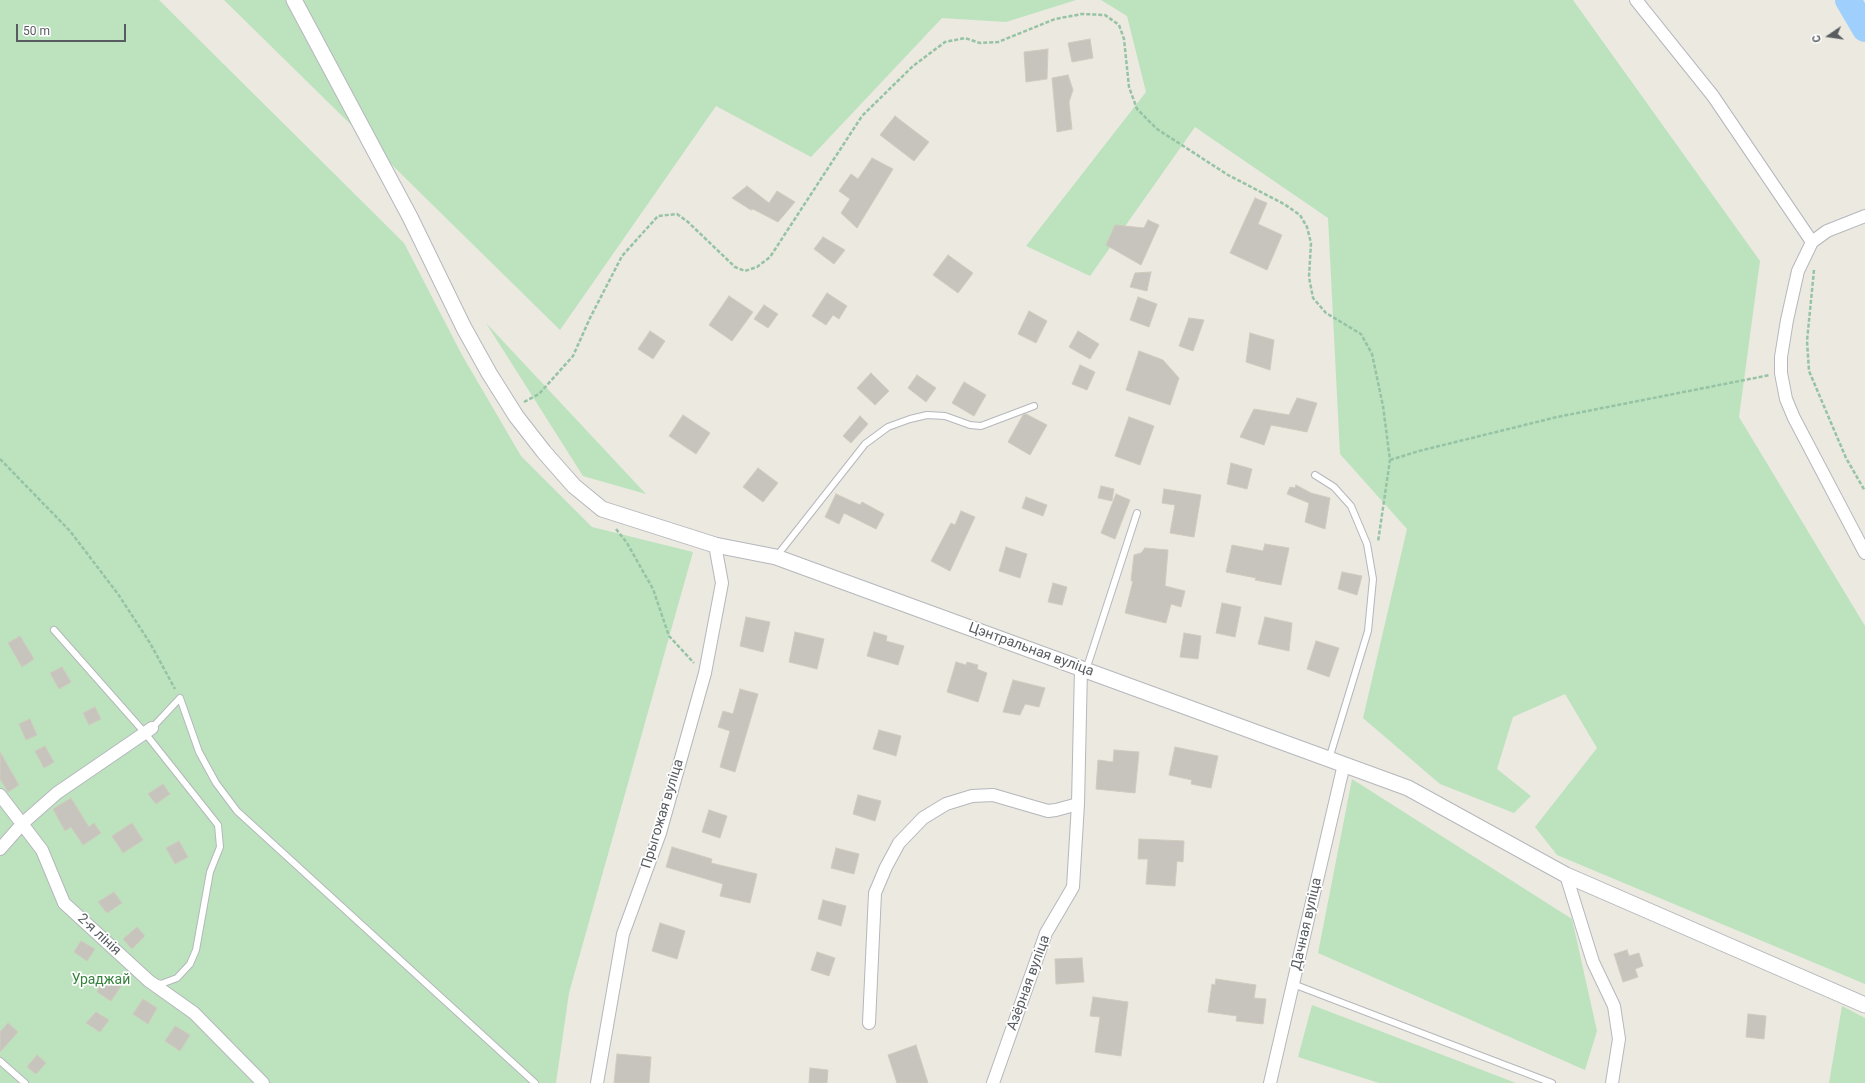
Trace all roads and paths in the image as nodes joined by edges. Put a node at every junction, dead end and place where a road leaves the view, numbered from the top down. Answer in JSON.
{"nodes":[{"id":1,"x":294,"y":0,"type":"edge"},
{"id":2,"x":1636,"y":0,"type":"edge"},
{"id":3,"x":1865,"y":216,"type":"edge"},
{"id":4,"x":1812,"y":242,"type":"junction"},
{"id":5,"x":1815,"y":266,"type":"dead end"},
{"id":6,"x":1781,"y":373,"type":"junction"},
{"id":7,"x":1034,"y":406,"type":"dead end"},
{"id":8,"x":512,"y":409,"type":"junction"},
{"id":9,"x":0,"y":459,"type":"edge"},
{"id":10,"x":1390,"y":460,"type":"junction"},
{"id":11,"x":1315,"y":475,"type":"dead end"},
{"id":12,"x":1865,"y":491,"type":"edge"},
{"id":13,"x":602,"y":509,"type":"junction"},
{"id":14,"x":1137,"y":513,"type":"dead end"},
{"id":15,"x":716,"y":545,"type":"junction"},
{"id":16,"x":1377,"y":548,"type":"dead end"},
{"id":17,"x":1865,"y":553,"type":"edge"},
{"id":18,"x":776,"y":557,"type":"junction"},
{"id":19,"x":54,"y":630,"type":"dead end"},
{"id":20,"x":1083,"y":669,"type":"junction"},
{"id":21,"x":705,"y":673,"type":"junction"},
{"id":22,"x":180,"y":698,"type":"junction"},
{"id":23,"x":149,"y":730,"type":"junction"},
{"id":24,"x":1329,"y":758,"type":"junction"},
{"id":25,"x":1344,"y":764,"type":"junction"},
{"id":26,"x":0,"y":795,"type":"edge"},
{"id":27,"x":1078,"y":804,"type":"junction"},
{"id":28,"x":23,"y":823,"type":"junction"},
{"id":29,"x":0,"y":849,"type":"edge"},
{"id":30,"x":1566,"y":875,"type":"junction"},
{"id":31,"x":149,"y":981,"type":"junction"},
{"id":32,"x":1293,"y":984,"type":"junction"},
{"id":33,"x":1865,"y":1005,"type":"edge"},
{"id":34,"x":869,"y":1023,"type":"dead end"},
{"id":35,"x":0,"y":1061,"type":"edge"},
{"id":36,"x":25,"y":1083,"type":"edge"},
{"id":37,"x":263,"y":1083,"type":"edge"},
{"id":38,"x":534,"y":1083,"type":"edge"},
{"id":39,"x":597,"y":1083,"type":"edge"},
{"id":40,"x":993,"y":1083,"type":"edge"},
{"id":41,"x":1270,"y":1083,"type":"edge"},
{"id":42,"x":1552,"y":1083,"type":"edge"},
{"id":43,"x":1612,"y":1083,"type":"edge"}],
"edges":[{"from":1,"to":8,"type":"street"},
{"from":2,"to":4,"type":"street"},
{"from":3,"to":4,"type":"street"},
{"from":4,"to":6,"type":"street"},
{"from":5,"to":12,"type":"path"},
{"from":6,"to":10,"type":"path"},
{"from":6,"to":17,"type":"street"},
{"from":7,"to":18,"type":"lane"},
{"from":8,"to":10,"type":"path"},
{"from":8,"to":13,"type":"street"},
{"from":9,"to":22,"type":"path"},
{"from":10,"to":16,"type":"path"},
{"from":11,"to":24,"type":"lane"},
{"from":13,"to":15,"type":"street","name":"Цэнтральная вуліца"},
{"from":13,"to":21,"type":"path"},
{"from":14,"to":20,"type":"lane"},
{"from":15,"to":18,"type":"street","name":"Цэнтральная вуліца"},
{"from":15,"to":21,"type":"street","name":"Прыгожая вуліца"},
{"from":18,"to":20,"type":"street","name":"Цэнтральная вуліца"},
{"from":19,"to":23,"type":"lane"},
{"from":20,"to":24,"type":"street","name":"Цэнтральная вуліца"},
{"from":20,"to":27,"type":"street"},
{"from":21,"to":39,"type":"street","name":"Прыгожая вуліца"},
{"from":22,"to":23,"type":"lane"},
{"from":22,"to":38,"type":"lane"},
{"from":23,"to":28,"type":"street"},
{"from":23,"to":31,"type":"lane"},
{"from":24,"to":25,"type":"street","name":"Цэнтральная вуліца"},
{"from":25,"to":30,"type":"street","name":"Цэнтральная вуліца"},
{"from":25,"to":32,"type":"street","name":"Дачная вуліца"},
{"from":26,"to":28,"type":"street","name":"2-я лінія"},
{"from":27,"to":34,"type":"street"},
{"from":27,"to":40,"type":"street","name":"Азёрная вуліца"},
{"from":28,"to":29,"type":"street"},
{"from":28,"to":31,"type":"street","name":"2-я лінія"},
{"from":30,"to":33,"type":"street","name":"Цэнтральная вуліца"},
{"from":30,"to":43,"type":"street"},
{"from":31,"to":37,"type":"street","name":"2-я лінія"},
{"from":32,"to":41,"type":"street","name":"Дачная вуліца"},
{"from":32,"to":42,"type":"lane"},
{"from":35,"to":36,"type":"lane"}]}
